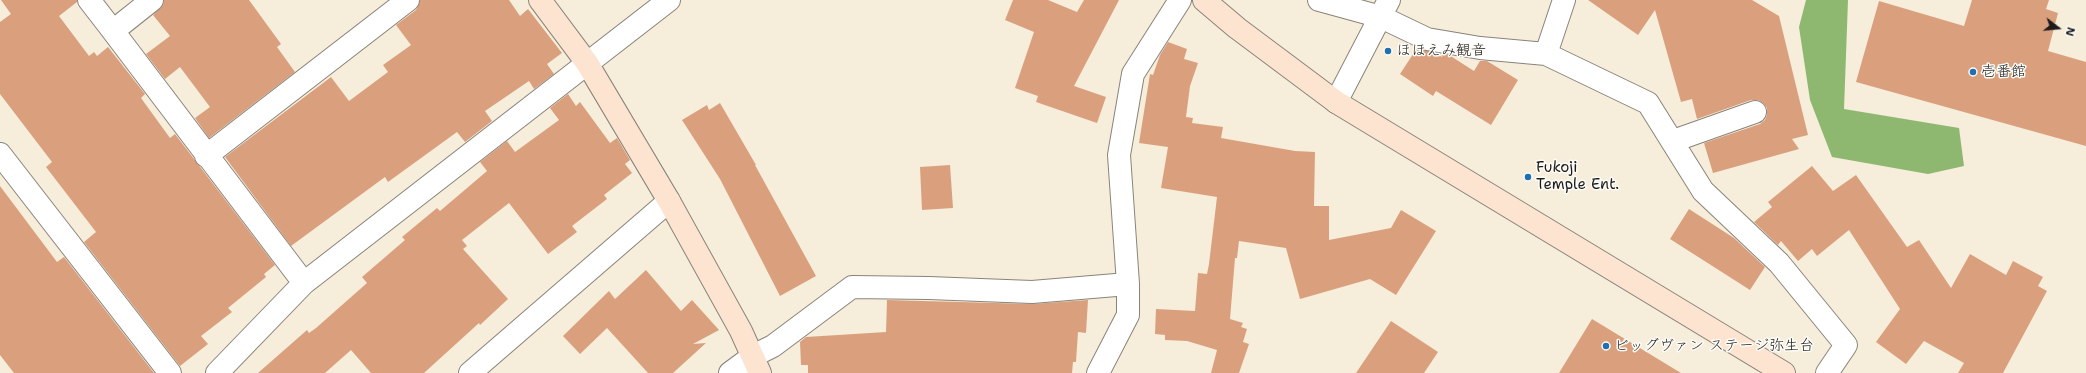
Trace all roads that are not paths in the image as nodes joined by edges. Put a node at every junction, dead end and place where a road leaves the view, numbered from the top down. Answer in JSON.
{"nodes":[{"id":1,"x":89,"y":0,"type":"edge"},
{"id":2,"x":152,"y":0,"type":"edge"},
{"id":3,"x":408,"y":0,"type":"edge"},
{"id":4,"x":540,"y":0,"type":"edge"},
{"id":5,"x":668,"y":0,"type":"edge"},
{"id":6,"x":1180,"y":0,"type":"edge"},
{"id":7,"x":1204,"y":0,"type":"edge"},
{"id":8,"x":1319,"y":0,"type":"edge"},
{"id":9,"x":1564,"y":0,"type":"edge"},
{"id":10,"x":1385,"y":9,"type":"edge"},
{"id":11,"x":113,"y":31,"type":"junction"},
{"id":12,"x":1546,"y":54,"type":"junction"},
{"id":13,"x":587,"y":63,"type":"junction"},
{"id":14,"x":1336,"y":102,"type":"junction"},
{"id":15,"x":1755,"y":112,"type":"dead end"},
{"id":16,"x":1673,"y":141,"type":"junction"},
{"id":17,"x":0,"y":154,"type":"edge"},
{"id":18,"x":206,"y":156,"type":"junction"},
{"id":19,"x":669,"y":201,"type":"junction"},
{"id":20,"x":304,"y":283,"type":"junction"},
{"id":21,"x":1128,"y":284,"type":"junction"},
{"id":22,"x":757,"y":365,"type":"edge"},
{"id":23,"x":170,"y":373,"type":"edge"},
{"id":24,"x":217,"y":373,"type":"edge"},
{"id":25,"x":470,"y":373,"type":"edge"},
{"id":26,"x":730,"y":373,"type":"edge"},
{"id":27,"x":1098,"y":373,"type":"edge"},
{"id":28,"x":1784,"y":373,"type":"edge"},
{"id":29,"x":1827,"y":373,"type":"edge"}],
"edges":[{"from":1,"to":11,"type":"street"},
{"from":2,"to":11,"type":"street"},
{"from":3,"to":18,"type":"street"},
{"from":4,"to":13,"type":"street"},
{"from":5,"to":13,"type":"street"},
{"from":6,"to":21,"type":"street"},
{"from":7,"to":14,"type":"street"},
{"from":8,"to":10,"type":"street"},
{"from":9,"to":12,"type":"street"},
{"from":10,"to":12,"type":"street"},
{"from":10,"to":14,"type":"street"},
{"from":11,"to":18,"type":"street"},
{"from":12,"to":16,"type":"street"},
{"from":13,"to":19,"type":"street"},
{"from":13,"to":20,"type":"street"},
{"from":14,"to":28,"type":"street"},
{"from":15,"to":16,"type":"street"},
{"from":16,"to":29,"type":"street"},
{"from":17,"to":23,"type":"street"},
{"from":18,"to":20,"type":"street"},
{"from":19,"to":22,"type":"street"},
{"from":19,"to":25,"type":"street"},
{"from":20,"to":24,"type":"street"},
{"from":21,"to":22,"type":"street"},
{"from":21,"to":27,"type":"street"},
{"from":22,"to":26,"type":"street"}]}
